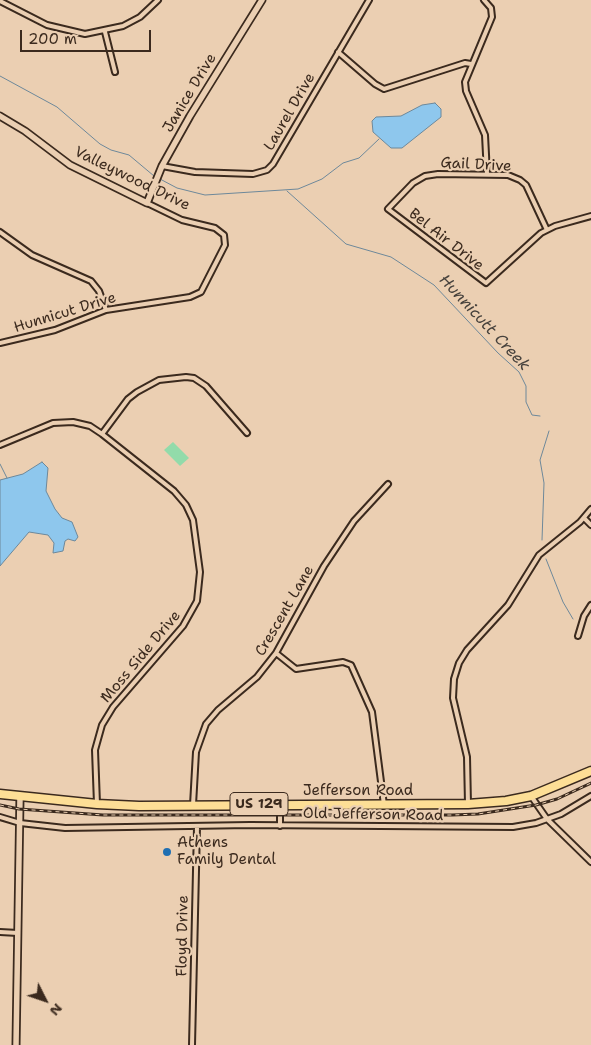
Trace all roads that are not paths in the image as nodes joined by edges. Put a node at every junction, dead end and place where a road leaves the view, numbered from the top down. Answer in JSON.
{"nodes":[{"id":1,"x":158,"y":0,"type":"edge"},
{"id":2,"x":262,"y":0,"type":"edge"},
{"id":3,"x":369,"y":0,"type":"edge"},
{"id":4,"x":484,"y":0,"type":"edge"},
{"id":5,"x":0,"y":1,"type":"edge"},
{"id":6,"x":105,"y":32,"type":"junction"},
{"id":7,"x":338,"y":52,"type":"junction"},
{"id":8,"x":471,"y":64,"type":"junction"},
{"id":9,"x":115,"y":72,"type":"dead end"},
{"id":10,"x":0,"y":116,"type":"edge"},
{"id":11,"x":162,"y":166,"type":"junction"},
{"id":12,"x":487,"y":174,"type":"junction"},
{"id":13,"x":147,"y":203,"type":"junction"},
{"id":14,"x":388,"y":210,"type":"joint"},
{"id":15,"x":591,"y":216,"type":"edge"},
{"id":16,"x":547,"y":230,"type":"junction"},
{"id":17,"x":0,"y":232,"type":"edge"},
{"id":18,"x":224,"y":245,"type":"joint"},
{"id":19,"x":106,"y":310,"type":"junction"},
{"id":20,"x":0,"y":343,"type":"edge"},
{"id":21,"x":247,"y":433,"type":"dead end"},
{"id":22,"x":102,"y":434,"type":"junction"},
{"id":23,"x":0,"y":445,"type":"edge"},
{"id":24,"x":388,"y":484,"type":"dead end"},
{"id":25,"x":591,"y":509,"type":"edge"},
{"id":26,"x":584,"y":518,"type":"junction"},
{"id":27,"x":591,"y":524,"type":"edge"},
{"id":28,"x":591,"y":605,"type":"edge"},
{"id":29,"x":578,"y":636,"type":"dead end"},
{"id":30,"x":276,"y":653,"type":"junction"},
{"id":31,"x":591,"y":771,"type":"edge"},
{"id":32,"x":0,"y":794,"type":"edge"},
{"id":33,"x":531,"y":796,"type":"junction"},
{"id":34,"x":591,"y":796,"type":"edge"},
{"id":35,"x":20,"y":797,"type":"junction"},
{"id":36,"x":96,"y":804,"type":"junction"},
{"id":37,"x":280,"y":804,"type":"junction"},
{"id":38,"x":384,"y":804,"type":"junction"},
{"id":39,"x":468,"y":804,"type":"junction"},
{"id":40,"x":193,"y":805,"type":"junction"},
{"id":41,"x":0,"y":817,"type":"edge"},
{"id":42,"x":547,"y":819,"type":"junction"},
{"id":43,"x":20,"y":823,"type":"junction"},
{"id":44,"x":280,"y":826,"type":"junction"},
{"id":45,"x":196,"y":827,"type":"junction"},
{"id":46,"x":591,"y":862,"type":"edge"},
{"id":47,"x":0,"y":932,"type":"edge"},
{"id":48,"x":18,"y":933,"type":"junction"},
{"id":49,"x":16,"y":1045,"type":"edge"},
{"id":50,"x":192,"y":1045,"type":"edge"}],
"edges":[{"from":1,"to":6,"type":"street"},
{"from":2,"to":11,"type":"street","name":"Janice Drive"},
{"from":3,"to":7,"type":"street","name":"Laurel Drive"},
{"from":4,"to":8,"type":"street"},
{"from":5,"to":6,"type":"street"},
{"from":6,"to":9,"type":"street"},
{"from":7,"to":8,"type":"street"},
{"from":7,"to":11,"type":"street","name":"Laurel Drive"},
{"from":8,"to":12,"type":"street"},
{"from":10,"to":13,"type":"street","name":"Valleywood Drive"},
{"from":11,"to":13,"type":"street","name":"Janice Drive"},
{"from":12,"to":14,"type":"street","name":"Gail Drive"},
{"from":12,"to":16,"type":"street","name":"Gail Drive"},
{"from":13,"to":18,"type":"street","name":"Valleywood Drive"},
{"from":14,"to":16,"type":"street","name":"Bel Air Drive"},
{"from":15,"to":16,"type":"street","name":"Bel Air Drive"},
{"from":17,"to":19,"type":"street"},
{"from":18,"to":19,"type":"street","name":"Hunnicut Drive"},
{"from":19,"to":20,"type":"street","name":"Hunnicut Drive"},
{"from":21,"to":22,"type":"street"},
{"from":22,"to":23,"type":"street","name":"Moss Side Drive"},
{"from":22,"to":36,"type":"street","name":"Moss Side Drive"},
{"from":24,"to":30,"type":"street","name":"Crescent Lane"},
{"from":25,"to":26,"type":"street"},
{"from":26,"to":27,"type":"street"},
{"from":26,"to":39,"type":"street"},
{"from":28,"to":29,"type":"street"},
{"from":30,"to":38,"type":"street"},
{"from":30,"to":40,"type":"street","name":"Crescent Lane"},
{"from":31,"to":33,"type":"highway","name":"Jefferson Road","number":"US 129"},
{"from":32,"to":35,"type":"highway","name":"Jefferson Road","number":"US 129"},
{"from":33,"to":39,"type":"highway","name":"Jefferson Road","number":"US 129"},
{"from":33,"to":42,"type":"street"},
{"from":34,"to":42,"type":"street","name":"Old Jefferson Road"},
{"from":35,"to":36,"type":"highway","name":"Jefferson Road","number":"US 129"},
{"from":35,"to":43,"type":"street"},
{"from":36,"to":40,"type":"highway","name":"Jefferson Road","number":"US 129"},
{"from":37,"to":38,"type":"highway","name":"Jefferson Road","number":"US 129"},
{"from":37,"to":40,"type":"highway","name":"Jefferson Road","number":"US 129"},
{"from":37,"to":44,"type":"street"},
{"from":38,"to":39,"type":"highway","name":"Jefferson Road","number":"US 129"},
{"from":41,"to":43,"type":"street","name":"Old Jefferson Road"},
{"from":42,"to":44,"type":"street","name":"Old Jefferson Road"},
{"from":42,"to":46,"type":"street"},
{"from":43,"to":45,"type":"street","name":"Old Jefferson Road"},
{"from":43,"to":48,"type":"street"},
{"from":44,"to":45,"type":"street","name":"Old Jefferson Road"},
{"from":45,"to":50,"type":"street","name":"Floyd Drive"},
{"from":47,"to":48,"type":"street"},
{"from":48,"to":49,"type":"street"}]}
